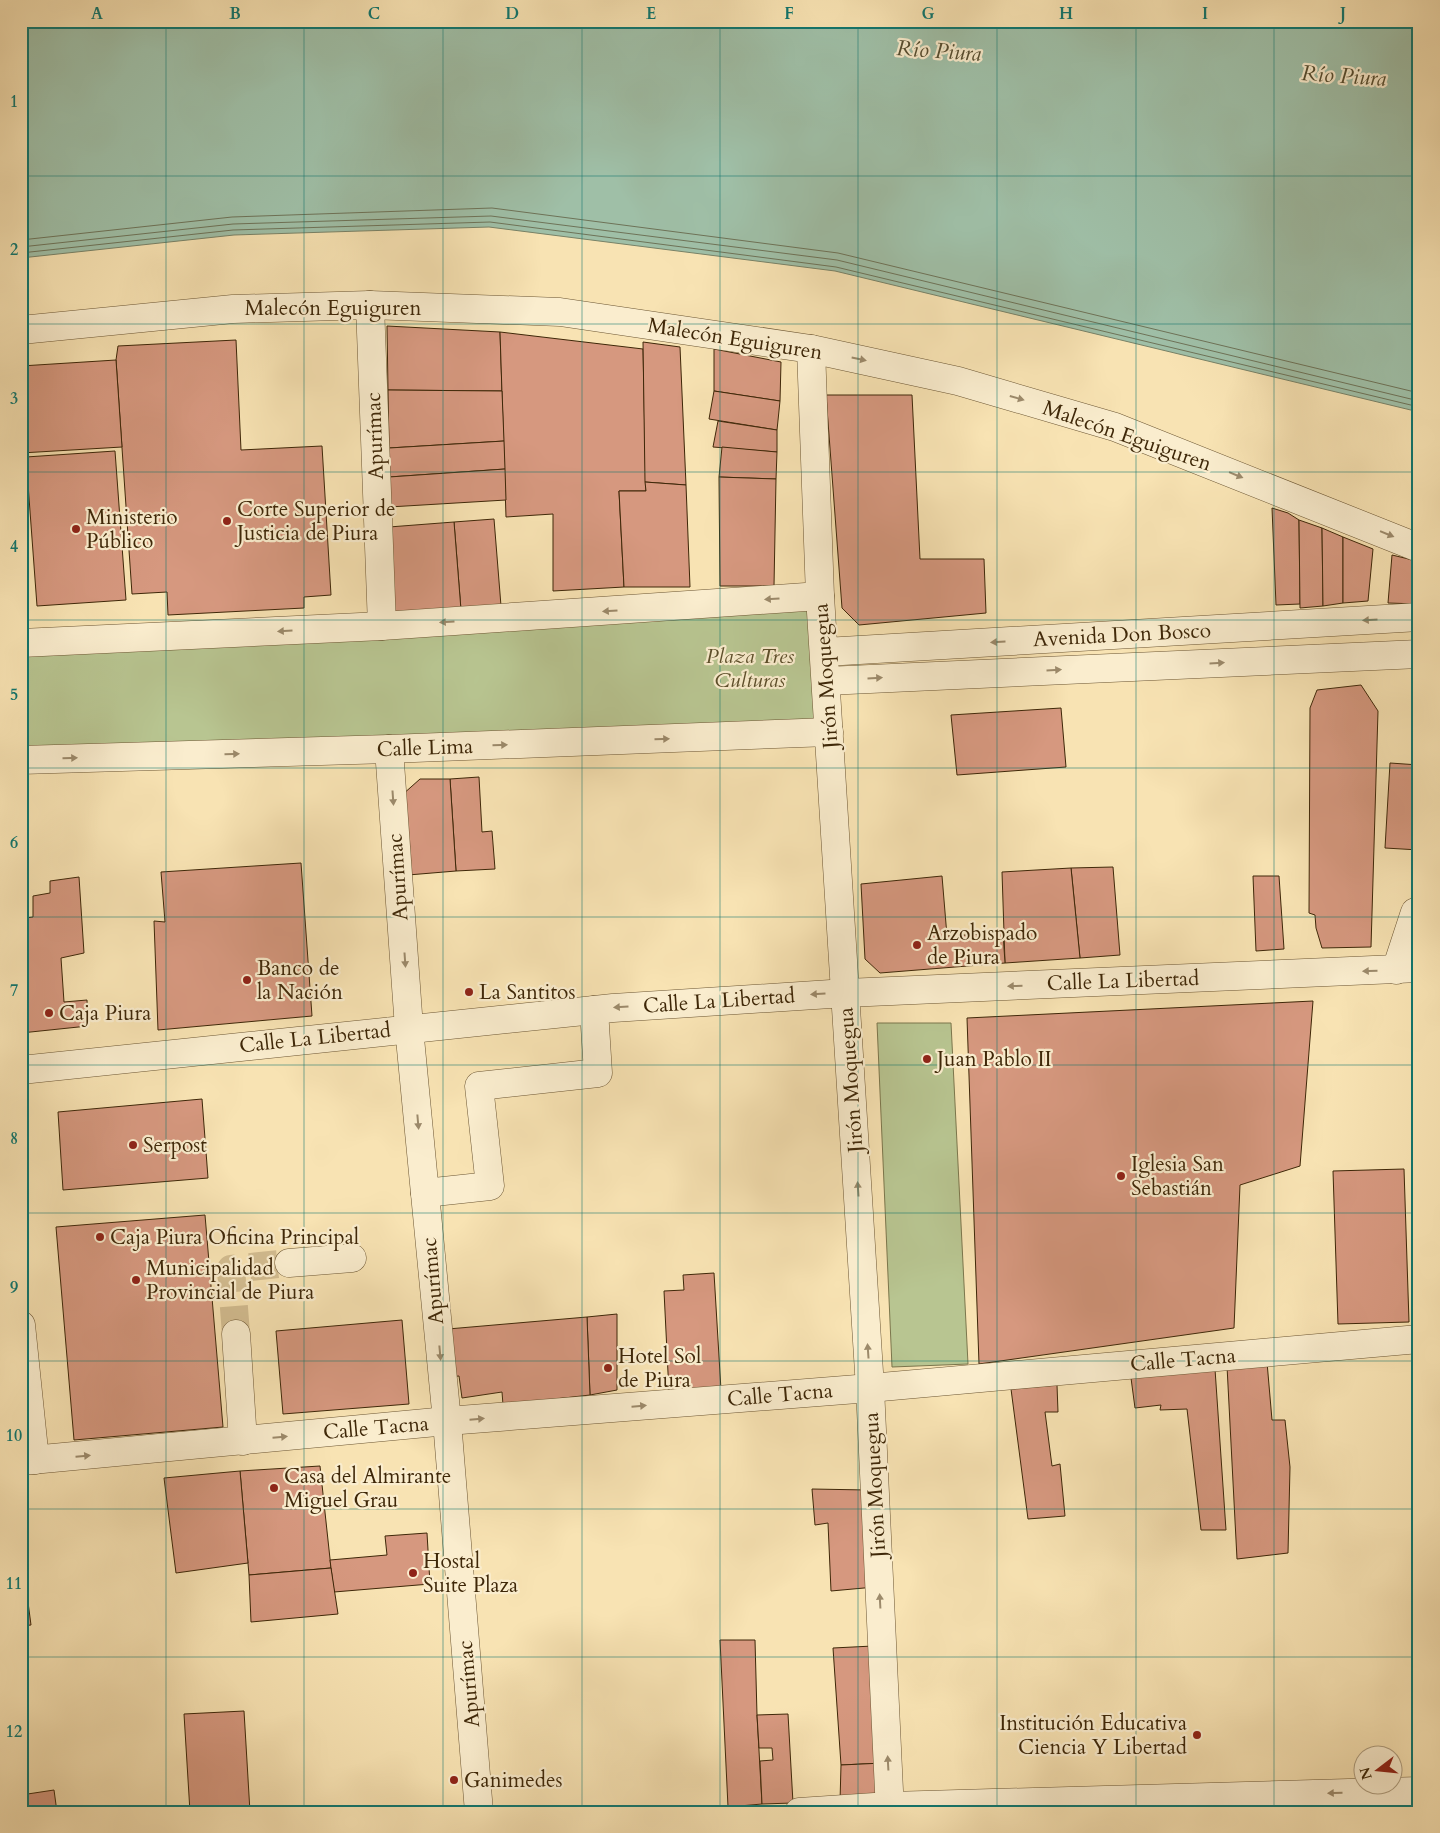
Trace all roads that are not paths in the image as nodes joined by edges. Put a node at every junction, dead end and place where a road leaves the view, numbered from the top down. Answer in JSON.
{"nodes":[{"id":1,"x":370,"y":305,"type":"junction"},
{"id":2,"x":21,"y":330,"type":"edge"},
{"id":3,"x":811,"y":349,"type":"junction"},
{"id":4,"x":1419,"y":548,"type":"edge"},
{"id":5,"x":820,"y":596,"type":"junction"},
{"id":6,"x":1419,"y":617,"type":"edge"},
{"id":7,"x":382,"y":626,"type":"junction"},
{"id":8,"x":21,"y":643,"type":"edge"},
{"id":9,"x":825,"y":652,"type":"junction"},
{"id":10,"x":1419,"y":654,"type":"edge"},
{"id":11,"x":826,"y":681,"type":"junction"},
{"id":12,"x":829,"y":732,"type":"junction"},
{"id":13,"x":389,"y":749,"type":"junction"},
{"id":14,"x":21,"y":760,"type":"edge"},
{"id":15,"x":1419,"y":912,"type":"edge"},
{"id":16,"x":1408,"y":969,"type":"edge"},
{"id":17,"x":846,"y":992,"type":"junction"},
{"id":18,"x":594,"y":1010,"type":"junction"},
{"id":19,"x":410,"y":1028,"type":"junction"},
{"id":20,"x":21,"y":1070,"type":"edge"},
{"id":21,"x":425,"y":1193,"type":"junction"},
{"id":22,"x":352,"y":1258,"type":"dead end"},
{"id":23,"x":289,"y":1263,"type":"tunnel mouth"},
{"id":24,"x":21,"y":1325,"type":"edge"},
{"id":25,"x":236,"y":1334,"type":"tunnel mouth"},
{"id":26,"x":1419,"y":1339,"type":"edge"},
{"id":27,"x":870,"y":1388,"type":"junction"},
{"id":28,"x":447,"y":1421,"type":"junction"},
{"id":29,"x":243,"y":1441,"type":"junction"},
{"id":30,"x":28,"y":1461,"type":"edge"},
{"id":31,"x":1419,"y":1791,"type":"edge"},
{"id":32,"x":890,"y":1809,"type":"edge"},
{"id":33,"x":479,"y":1812,"type":"edge"},
{"id":34,"x":799,"y":1812,"type":"edge"}],
"edges":[{"from":1,"to":2,"type":"street","name":"Malecón Eguiguren"},
{"from":1,"to":3,"type":"street","name":"Malecón Eguiguren"},
{"from":1,"to":7,"type":"street","name":"Apurímac"},
{"from":3,"to":4,"type":"street","name":"Malecón Eguiguren","one_way":true},
{"from":3,"to":5,"type":"street","name":"Jirón Moquegua"},
{"from":5,"to":7,"type":"street","one_way":true},
{"from":5,"to":9,"type":"street","name":"Jirón Moquegua"},
{"from":6,"to":9,"type":"street","name":"Avenida Don Bosco","one_way":true},
{"from":7,"to":8,"type":"street","one_way":true},
{"from":9,"to":11,"type":"street","name":"Jirón Moquegua"},
{"from":11,"to":10,"type":"street","name":"Avenida Don Bosco","one_way":true},
{"from":11,"to":12,"type":"street","name":"Jirón Moquegua"},
{"from":13,"to":12,"type":"street","name":"Calle Lima","one_way":true},
{"from":12,"to":17,"type":"street","name":"Jirón Moquegua"},
{"from":14,"to":13,"type":"street","name":"Calle Lima","one_way":true},
{"from":13,"to":19,"type":"street","name":"Apurímac","one_way":true},
{"from":15,"to":16,"type":"street"},
{"from":16,"to":17,"type":"street","name":"Calle La Libertad","one_way":true},
{"from":17,"to":18,"type":"street","name":"Calle La Libertad","one_way":true},
{"from":27,"to":17,"type":"street","name":"Jirón Moquegua","one_way":true},
{"from":18,"to":19,"type":"street","name":"Calle La Libertad"},
{"from":18,"to":21,"type":"street"},
{"from":19,"to":20,"type":"street","name":"Calle La Libertad"},
{"from":19,"to":21,"type":"street","name":"Apurímac","one_way":true},
{"from":21,"to":28,"type":"street","name":"Apurímac","one_way":true},
{"from":22,"to":23,"type":"street"},
{"from":24,"to":30,"type":"street"},
{"from":25,"to":29,"type":"street"},
{"from":26,"to":27,"type":"street","name":"Calle Tacna"},
{"from":28,"to":27,"type":"street","name":"Calle Tacna","one_way":true},
{"from":32,"to":27,"type":"street","name":"Jirón Moquegua","one_way":true},
{"from":29,"to":28,"type":"street","name":"Calle Tacna","one_way":true},
{"from":28,"to":33,"type":"street","name":"Apurímac"},
{"from":30,"to":29,"type":"street","name":"Calle Tacna","one_way":true},
{"from":31,"to":32,"type":"street","one_way":true},
{"from":32,"to":34,"type":"street"}]}
